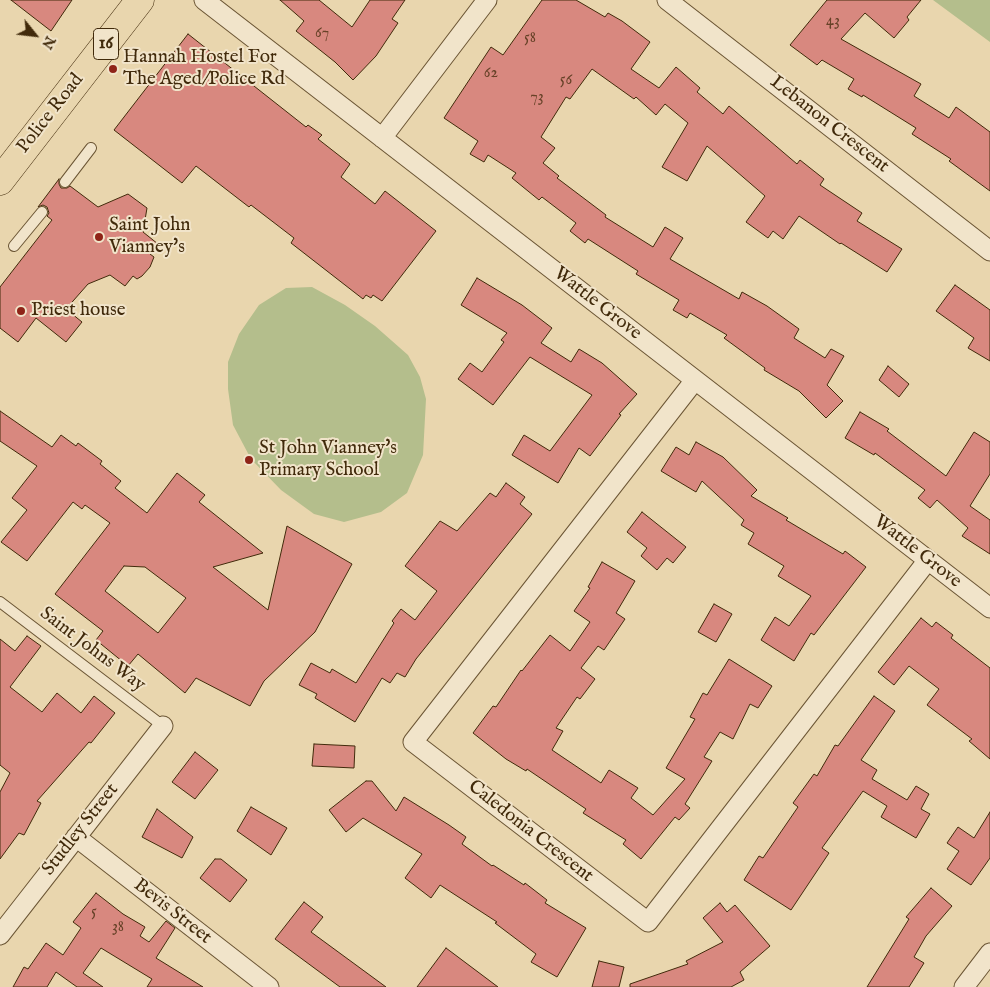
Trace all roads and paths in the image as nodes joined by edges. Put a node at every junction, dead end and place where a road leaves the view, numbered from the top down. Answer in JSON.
{"nodes":[{"id":1,"x":140,"y":0,"type":"edge"},
{"id":2,"x":204,"y":0,"type":"edge"},
{"id":3,"x":487,"y":0,"type":"edge"},
{"id":4,"x":667,"y":0,"type":"edge"},
{"id":5,"x":382,"y":138,"type":"junction"},
{"id":6,"x":91,"y":148,"type":"dead end"},
{"id":7,"x":0,"y":181,"type":"edge"},
{"id":8,"x":65,"y":182,"type":"dead end"},
{"id":9,"x":42,"y":212,"type":"dead end"},
{"id":10,"x":14,"y":246,"type":"dead end"},
{"id":11,"x":990,"y":251,"type":"edge"},
{"id":12,"x":695,"y":380,"type":"junction"},
{"id":13,"x":928,"y":560,"type":"junction"},
{"id":14,"x":0,"y":602,"type":"edge"},
{"id":15,"x":990,"y":608,"type":"edge"},
{"id":16,"x":163,"y":726,"type":"joint"},
{"id":17,"x":76,"y":837,"type":"junction"},
{"id":18,"x":0,"y":935,"type":"edge"},
{"id":19,"x":990,"y":953,"type":"edge"},
{"id":20,"x":269,"y":987,"type":"edge"},
{"id":21,"x":964,"y":987,"type":"edge"}],
"edges":[{"from":1,"to":7,"type":"main road","name":"Police Road","number":"16"},
{"from":2,"to":5,"type":"street","name":"Wattle Grove"},
{"from":3,"to":5,"type":"street"},
{"from":4,"to":11,"type":"street","name":"Lebanon Crescent"},
{"from":5,"to":12,"type":"street","name":"Wattle Grove"},
{"from":6,"to":8,"type":"lane"},
{"from":9,"to":10,"type":"lane"},
{"from":12,"to":13,"type":"street","name":"Wattle Grove"},
{"from":12,"to":13,"type":"street","name":"Caledonia Crescent"},
{"from":13,"to":15,"type":"street","name":"Wattle Grove"},
{"from":14,"to":16,"type":"lane","name":"Saint Johns Way"},
{"from":16,"to":17,"type":"street","name":"Studley Street"},
{"from":17,"to":18,"type":"street","name":"Studley Street"},
{"from":17,"to":20,"type":"street","name":"Bevis Street"},
{"from":19,"to":21,"type":"street"}]}
